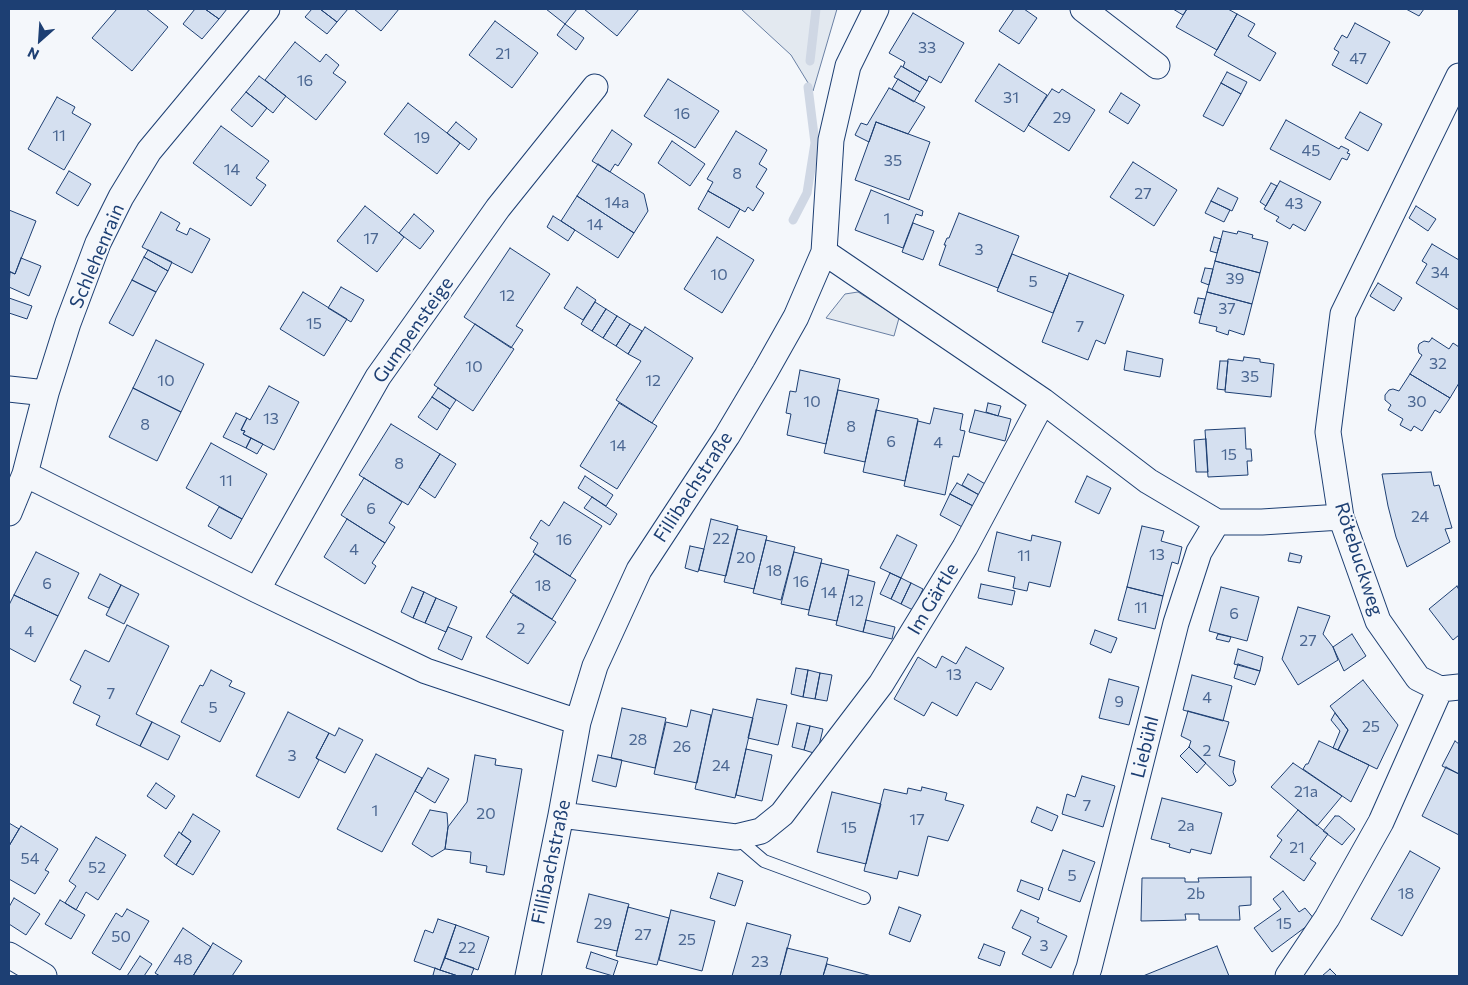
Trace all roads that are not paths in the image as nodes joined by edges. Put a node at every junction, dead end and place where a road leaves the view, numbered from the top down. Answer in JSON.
{"nodes":[{"id":1,"x":267,"y":9,"type":"edge"},
{"id":2,"x":876,"y":9,"type":"edge"},
{"id":3,"x":1083,"y":9,"type":"edge"},
{"id":4,"x":1157,"y":66,"type":"dead end"},
{"id":5,"x":1459,"y":76,"type":"edge"},
{"id":6,"x":595,"y":87,"type":"dead end"},
{"id":7,"x":824,"y":252,"type":"junction"},
{"id":8,"x":9,"y":389,"type":"edge"},
{"id":9,"x":46,"y":393,"type":"junction"},
{"id":10,"x":1043,"y":401,"type":"junction"},
{"id":11,"x":25,"y":474,"type":"junction"},
{"id":12,"x":9,"y":513,"type":"edge"},
{"id":13,"x":1340,"y":517,"type":"junction"},
{"id":14,"x":1217,"y":522,"type":"junction"},
{"id":15,"x":257,"y":590,"type":"junction"},
{"id":16,"x":1450,"y":688,"type":"edge"},
{"id":17,"x":578,"y":722,"type":"junction"},
{"id":18,"x":561,"y":815,"type":"junction"},
{"id":19,"x":736,"y":837,"type":"junction"},
{"id":20,"x":864,"y":898,"type":"dead end"},
{"id":21,"x":9,"y":955,"type":"edge"},
{"id":22,"x":44,"y":976,"type":"edge"},
{"id":23,"x":528,"y":976,"type":"edge"},
{"id":24,"x":1086,"y":976,"type":"edge"},
{"id":25,"x":1288,"y":976,"type":"edge"}],
"edges":[{"from":1,"to":9,"type":"street","name":"Schlehenrain"},
{"from":2,"to":7,"type":"street","name":"Fillibachstraße"},
{"from":3,"to":4,"type":"street"},
{"from":5,"to":13,"type":"street","name":"Rötebuckweg"},
{"from":6,"to":15,"type":"street","name":"Gumpensteige"},
{"from":7,"to":10,"type":"street"},
{"from":7,"to":17,"type":"street","name":"Fillibachstraße"},
{"from":8,"to":9,"type":"street"},
{"from":9,"to":11,"type":"street","name":"Schlehenrain"},
{"from":10,"to":14,"type":"street"},
{"from":10,"to":19,"type":"street","name":"Im Gärtle"},
{"from":11,"to":12,"type":"street","name":"Schlehenrain"},
{"from":11,"to":15,"type":"street"},
{"from":13,"to":14,"type":"street"},
{"from":13,"to":16,"type":"street","name":"Rötebuckweg"},
{"from":14,"to":24,"type":"street","name":"Liebühl"},
{"from":15,"to":17,"type":"street"},
{"from":16,"to":25,"type":"street","name":"Rötebuckweg"},
{"from":17,"to":18,"type":"street","name":"Fillibachstraße"},
{"from":18,"to":19,"type":"street","name":"Im Gärtle"},
{"from":18,"to":23,"type":"street","name":"Fillibachstraße"},
{"from":19,"to":20,"type":"lane"},
{"from":21,"to":22,"type":"street"}]}
